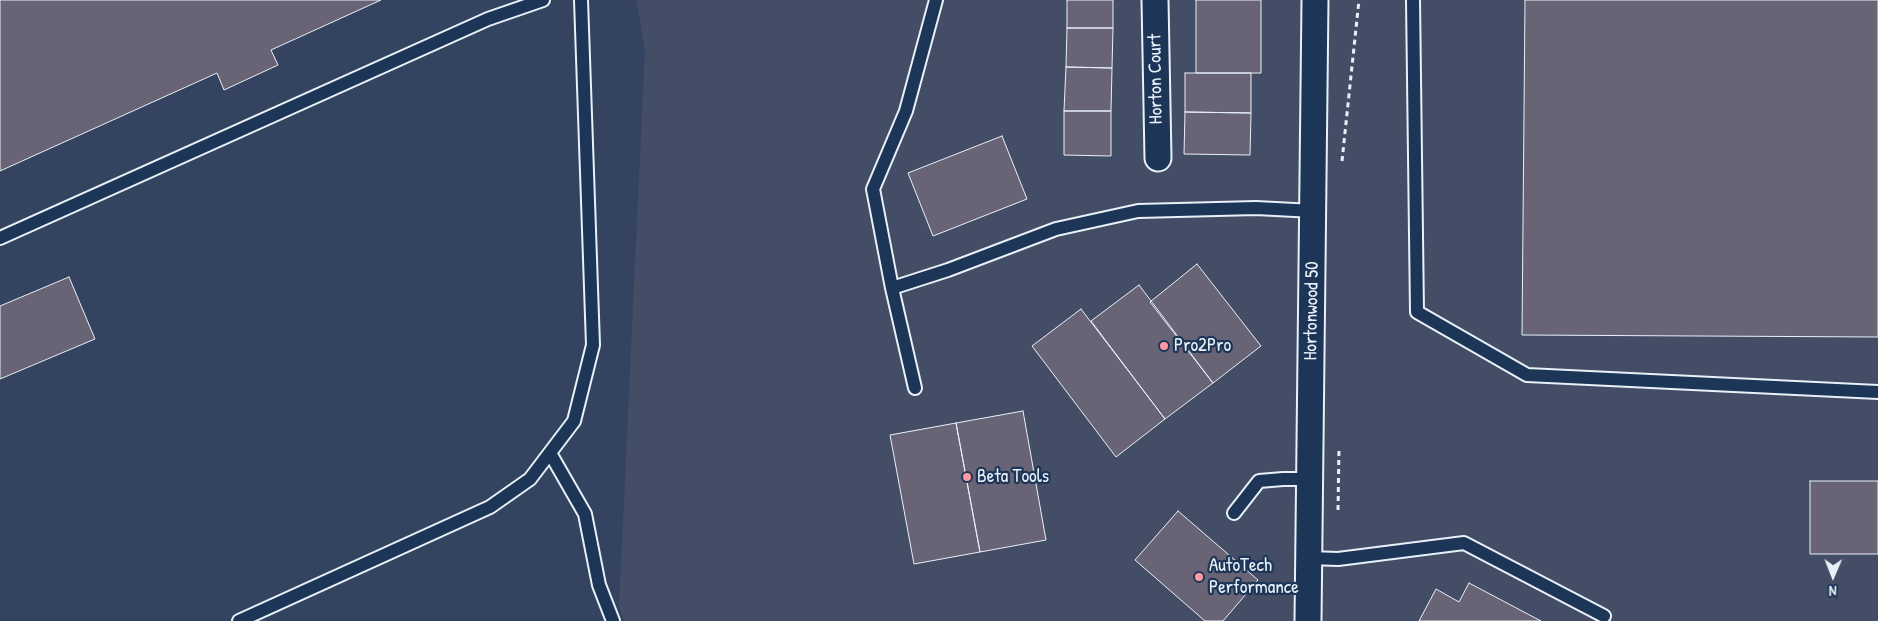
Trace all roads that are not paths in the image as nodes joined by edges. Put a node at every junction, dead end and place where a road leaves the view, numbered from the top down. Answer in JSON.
{"nodes":[{"id":1,"x":543,"y":0,"type":"edge"},
{"id":2,"x":581,"y":0,"type":"edge"},
{"id":3,"x":936,"y":0,"type":"edge"},
{"id":4,"x":1154,"y":0,"type":"edge"},
{"id":5,"x":1315,"y":0,"type":"edge"},
{"id":6,"x":1413,"y":0,"type":"edge"},
{"id":7,"x":526,"y":3,"type":"edge"},
{"id":8,"x":1158,"y":158,"type":"dead end"},
{"id":9,"x":1314,"y":211,"type":"junction"},
{"id":10,"x":0,"y":238,"type":"edge"},
{"id":11,"x":892,"y":288,"type":"junction"},
{"id":12,"x":915,"y":388,"type":"dead end"},
{"id":13,"x":1878,"y":392,"type":"edge"},
{"id":14,"x":550,"y":453,"type":"junction"},
{"id":15,"x":1310,"y":479,"type":"junction"},
{"id":16,"x":1234,"y":513,"type":"dead end"},
{"id":17,"x":1309,"y":558,"type":"junction"},
{"id":18,"x":1604,"y":616,"type":"dead end"},
{"id":19,"x":239,"y":621,"type":"edge"},
{"id":20,"x":613,"y":621,"type":"edge"},
{"id":21,"x":1308,"y":621,"type":"edge"}],
"edges":[{"from":1,"to":7,"type":"lane"},
{"from":2,"to":14,"type":"lane"},
{"from":3,"to":11,"type":"lane"},
{"from":4,"to":8,"type":"street","name":"Horton Court"},
{"from":5,"to":9,"type":"street","name":"Hortonwood 50"},
{"from":6,"to":13,"type":"lane"},
{"from":7,"to":10,"type":"lane"},
{"from":9,"to":11,"type":"lane"},
{"from":9,"to":15,"type":"street","name":"Hortonwood 50"},
{"from":11,"to":12,"type":"lane"},
{"from":14,"to":19,"type":"lane"},
{"from":14,"to":20,"type":"lane"},
{"from":15,"to":16,"type":"lane"},
{"from":15,"to":17,"type":"street","name":"Hortonwood 50"},
{"from":17,"to":18,"type":"lane"},
{"from":17,"to":21,"type":"street","name":"Hortonwood 50"}]}
